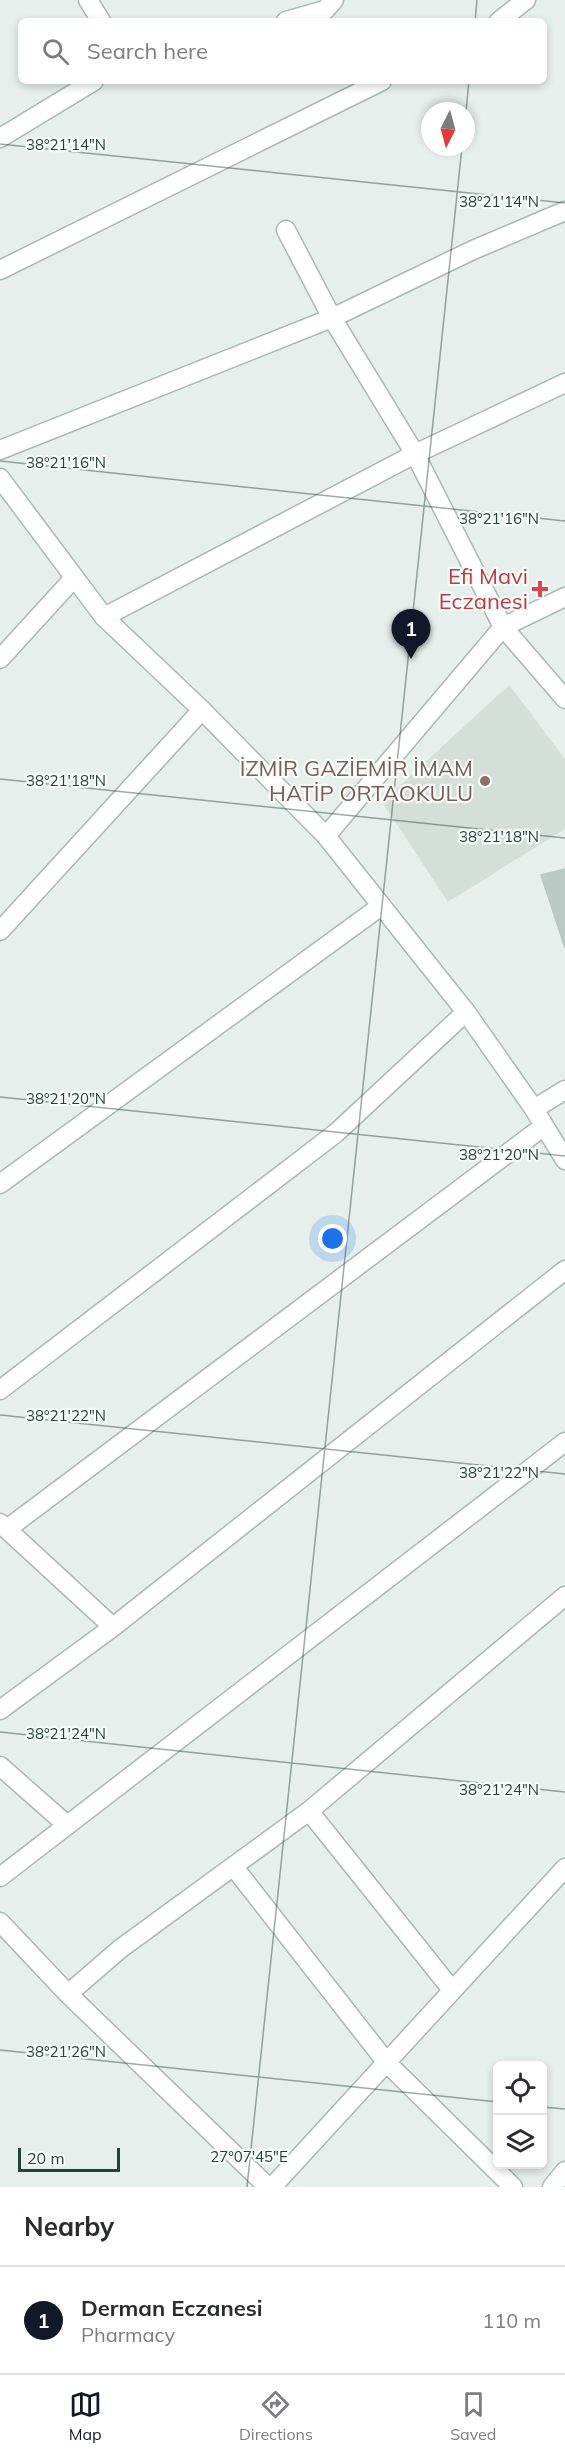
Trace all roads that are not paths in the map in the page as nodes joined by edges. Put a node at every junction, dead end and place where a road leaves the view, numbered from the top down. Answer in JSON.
{"nodes":[{"id":1,"x":88,"y":0,"type":"edge"},
{"id":2,"x":334,"y":0,"type":"edge"},
{"id":3,"x":526,"y":0,"type":"edge"},
{"id":4,"x":99,"y":18,"type":"edge"},
{"id":5,"x":297,"y":18,"type":"edge"},
{"id":6,"x":503,"y":18,"type":"edge"},
{"id":7,"x":89,"y":84,"type":"edge"},
{"id":8,"x":376,"y":84,"type":"edge"},
{"id":9,"x":0,"y":138,"type":"edge"},
{"id":10,"x":565,"y":211,"type":"edge"},
{"id":11,"x":286,"y":230,"type":"dead end"},
{"id":12,"x":0,"y":270,"type":"edge"},
{"id":13,"x":332,"y":318,"type":"junction"},
{"id":14,"x":565,"y":383,"type":"edge"},
{"id":15,"x":0,"y":450,"type":"edge"},
{"id":16,"x":415,"y":454,"type":"junction"},
{"id":17,"x":0,"y":478,"type":"edge"},
{"id":18,"x":73,"y":579,"type":"junction"},
{"id":19,"x":565,"y":597,"type":"edge"},
{"id":20,"x":104,"y":617,"type":"junction"},
{"id":21,"x":503,"y":627,"type":"junction"},
{"id":22,"x":0,"y":659,"type":"edge"},
{"id":23,"x":565,"y":699,"type":"edge"},
{"id":24,"x":202,"y":711,"type":"junction"},
{"id":25,"x":326,"y":836,"type":"junction"},
{"id":26,"x":381,"y":906,"type":"junction"},
{"id":27,"x":0,"y":931,"type":"edge"},
{"id":28,"x":466,"y":1012,"type":"junction"},
{"id":29,"x":565,"y":1090,"type":"edge"},
{"id":30,"x":534,"y":1109,"type":"junction"},
{"id":31,"x":544,"y":1126,"type":"junction"},
{"id":32,"x":565,"y":1160,"type":"edge"},
{"id":33,"x":0,"y":1184,"type":"edge"},
{"id":34,"x":565,"y":1269,"type":"edge"},
{"id":35,"x":0,"y":1390,"type":"edge"},
{"id":36,"x":565,"y":1442,"type":"edge"},
{"id":37,"x":4,"y":1526,"type":"edge"},
{"id":38,"x":565,"y":1596,"type":"edge"},
{"id":39,"x":113,"y":1627,"type":"junction"},
{"id":40,"x":0,"y":1710,"type":"edge"},
{"id":41,"x":0,"y":1766,"type":"edge"},
{"id":42,"x":309,"y":1811,"type":"junction"},
{"id":43,"x":67,"y":1825,"type":"junction"},
{"id":44,"x":233,"y":1866,"type":"junction"},
{"id":45,"x":565,"y":1868,"type":"edge"},
{"id":46,"x":0,"y":1876,"type":"edge"},
{"id":47,"x":0,"y":1922,"type":"edge"},
{"id":48,"x":452,"y":1990,"type":"junction"},
{"id":49,"x":68,"y":1994,"type":"junction"},
{"id":50,"x":387,"y":2063,"type":"junction"},
{"id":51,"x":565,"y":2171,"type":"edge"},
{"id":52,"x":270,"y":2187,"type":"edge"},
{"id":53,"x":513,"y":2187,"type":"edge"},
{"id":54,"x":552,"y":2187,"type":"edge"}],
"edges":[{"from":1,"to":4,"type":"street"},
{"from":2,"to":5,"type":"street"},
{"from":3,"to":6,"type":"street"},
{"from":7,"to":9,"type":"street"},
{"from":8,"to":12,"type":"street"},
{"from":10,"to":13,"type":"street"},
{"from":11,"to":13,"type":"street"},
{"from":13,"to":15,"type":"street"},
{"from":13,"to":16,"type":"street"},
{"from":14,"to":16,"type":"street"},
{"from":16,"to":20,"type":"street"},
{"from":16,"to":21,"type":"street"},
{"from":17,"to":18,"type":"street"},
{"from":18,"to":20,"type":"street"},
{"from":18,"to":22,"type":"street"},
{"from":19,"to":21,"type":"street"},
{"from":20,"to":24,"type":"street"},
{"from":21,"to":23,"type":"street"},
{"from":21,"to":25,"type":"street"},
{"from":24,"to":25,"type":"street"},
{"from":24,"to":27,"type":"street"},
{"from":25,"to":26,"type":"street"},
{"from":26,"to":28,"type":"street"},
{"from":26,"to":33,"type":"street"},
{"from":28,"to":30,"type":"street"},
{"from":28,"to":35,"type":"street"},
{"from":29,"to":30,"type":"street"},
{"from":30,"to":31,"type":"street"},
{"from":31,"to":32,"type":"street"},
{"from":31,"to":37,"type":"street"},
{"from":34,"to":39,"type":"street"},
{"from":36,"to":43,"type":"street"},
{"from":37,"to":39,"type":"street"},
{"from":38,"to":42,"type":"street"},
{"from":39,"to":40,"type":"street"},
{"from":41,"to":43,"type":"street"},
{"from":42,"to":44,"type":"street"},
{"from":42,"to":48,"type":"street"},
{"from":43,"to":46,"type":"street"},
{"from":44,"to":49,"type":"street"},
{"from":44,"to":50,"type":"street"},
{"from":45,"to":48,"type":"street"},
{"from":47,"to":49,"type":"street"},
{"from":48,"to":50,"type":"street"},
{"from":49,"to":52,"type":"street"},
{"from":50,"to":52,"type":"street"},
{"from":50,"to":53,"type":"street"},
{"from":51,"to":54,"type":"street"}]}
